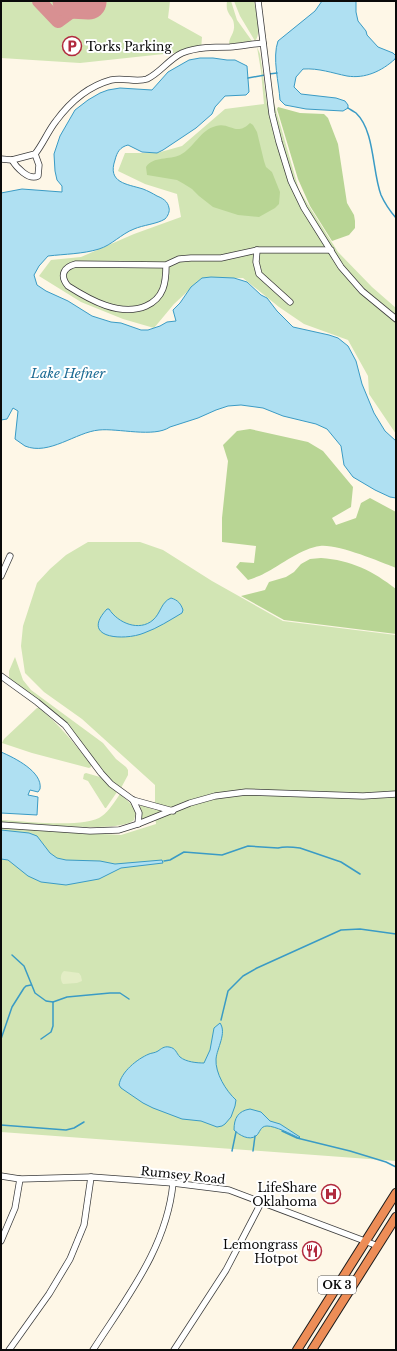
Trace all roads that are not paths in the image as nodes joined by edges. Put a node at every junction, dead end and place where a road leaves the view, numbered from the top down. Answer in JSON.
{"nodes":[{"id":1,"x":258,"y":1,"type":"edge"},
{"id":2,"x":263,"y":43,"type":"junction"},
{"id":3,"x":35,"y":154,"type":"junction"},
{"id":4,"x":1,"y":159,"type":"edge"},
{"id":5,"x":12,"y":160,"type":"junction"},
{"id":6,"x":257,"y":250,"type":"junction"},
{"id":7,"x":331,"y":250,"type":"junction"},
{"id":8,"x":166,"y":265,"type":"junction"},
{"id":9,"x":290,"y":302,"type":"dead end"},
{"id":10,"x":396,"y":319,"type":"edge"},
{"id":11,"x":10,"y":556,"type":"dead end"},
{"id":12,"x":1,"y":576,"type":"edge"},
{"id":13,"x":1,"y":676,"type":"edge"},
{"id":14,"x":396,"y":794,"type":"edge"},
{"id":15,"x":133,"y":800,"type":"junction"},
{"id":16,"x":173,"y":811,"type":"junction"},
{"id":17,"x":138,"y":824,"type":"junction"},
{"id":18,"x":1,"y":826,"type":"edge"},
{"id":19,"x":1,"y":1176,"type":"edge"},
{"id":20,"x":91,"y":1177,"type":"junction"},
{"id":21,"x":20,"y":1179,"type":"junction"},
{"id":22,"x":173,"y":1183,"type":"junction"},
{"id":23,"x":396,"y":1193,"type":"edge"},
{"id":24,"x":261,"y":1203,"type":"junction"},
{"id":25,"x":396,"y":1217,"type":"edge"},
{"id":26,"x":365,"y":1240,"type":"junction"},
{"id":27,"x":1,"y":1241,"type":"edge"},
{"id":28,"x":378,"y":1246,"type":"junction"},
{"id":29,"x":9,"y":1350,"type":"edge"},
{"id":30,"x":93,"y":1350,"type":"edge"},
{"id":31,"x":174,"y":1350,"type":"edge"},
{"id":32,"x":297,"y":1350,"type":"edge"},
{"id":33,"x":312,"y":1350,"type":"edge"}],
"edges":[{"from":1,"to":2,"type":"street"},
{"from":2,"to":3,"type":"street"},
{"from":2,"to":7,"type":"street"},
{"from":3,"to":5,"type":"street"},
{"from":3,"to":5,"type":"street"},
{"from":4,"to":5,"type":"street"},
{"from":6,"to":7,"type":"street"},
{"from":6,"to":8,"type":"street"},
{"from":6,"to":9,"type":"street"},
{"from":7,"to":10,"type":"street"},
{"from":8,"to":8,"type":"street"},
{"from":11,"to":12,"type":"street"},
{"from":13,"to":15,"type":"street"},
{"from":14,"to":16,"type":"street"},
{"from":15,"to":16,"type":"street"},
{"from":15,"to":17,"type":"street"},
{"from":16,"to":17,"type":"street"},
{"from":17,"to":18,"type":"street"},
{"from":19,"to":21,"type":"street","name":"Rumsey Road"},
{"from":20,"to":21,"type":"street","name":"Rumsey Road"},
{"from":20,"to":22,"type":"street","name":"Rumsey Road"},
{"from":20,"to":29,"type":"street"},
{"from":21,"to":27,"type":"street"},
{"from":22,"to":24,"type":"street","name":"Rumsey Road"},
{"from":22,"to":30,"type":"street"},
{"from":23,"to":26,"type":"highway","number":"OK 3"},
{"from":24,"to":26,"type":"street","name":"Rumsey Road"},
{"from":24,"to":31,"type":"street"},
{"from":25,"to":28,"type":"highway","number":"OK 3"},
{"from":26,"to":28,"type":"street","name":"Rumsey Road"},
{"from":26,"to":32,"type":"highway","number":"OK 3"},
{"from":28,"to":33,"type":"highway","number":"OK 3"}]}
